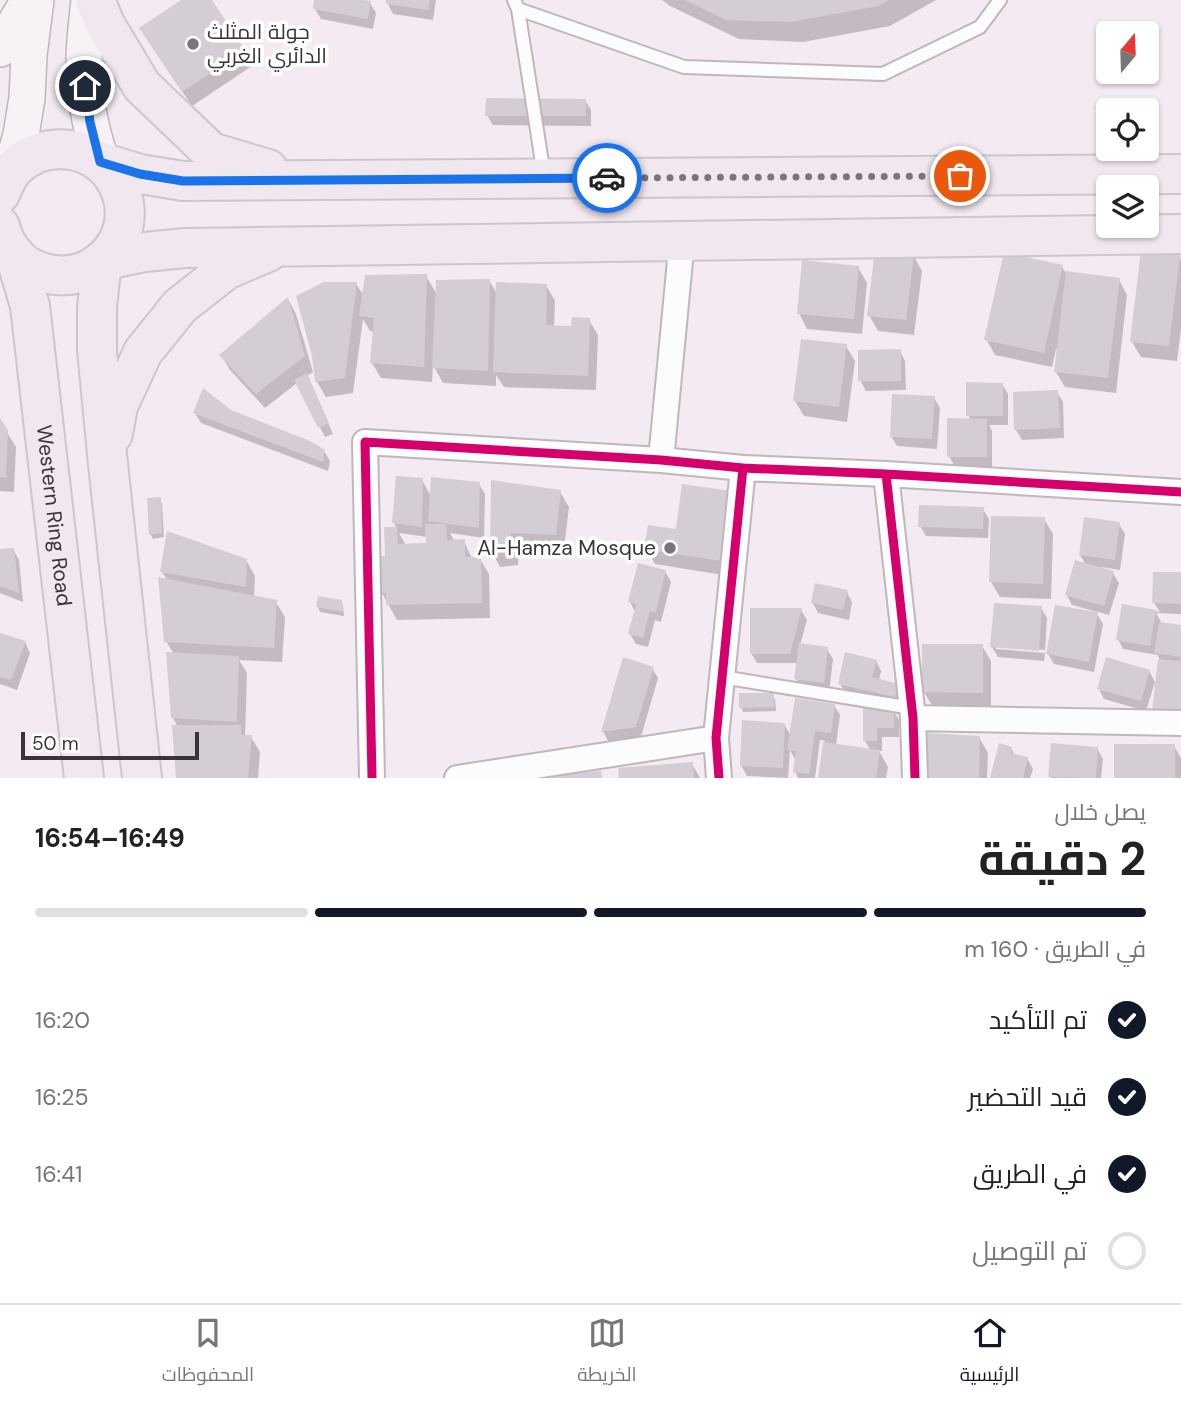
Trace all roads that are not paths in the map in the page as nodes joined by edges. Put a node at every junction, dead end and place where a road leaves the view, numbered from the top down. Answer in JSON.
{"nodes":[{"id":1,"x":29,"y":0,"type":"edge"},
{"id":2,"x":36,"y":0,"type":"edge"},
{"id":3,"x":89,"y":0,"type":"edge"},
{"id":4,"x":94,"y":0,"type":"edge"},
{"id":5,"x":1000,"y":0,"type":"edge"},
{"id":6,"x":516,"y":5,"type":"edge"},
{"id":7,"x":0,"y":49,"type":"edge"},
{"id":8,"x":100,"y":162,"type":"junction"},
{"id":9,"x":1181,"y":174,"type":"edge"},
{"id":10,"x":545,"y":179,"type":"junction"},
{"id":11,"x":307,"y":180,"type":"junction"},
{"id":12,"x":3,"y":182,"type":"edge"},
{"id":13,"x":1181,"y":234,"type":"edge"},
{"id":14,"x":682,"y":240,"type":"junction"},
{"id":15,"x":5,"y":244,"type":"edge"},
{"id":16,"x":281,"y":246,"type":"junction"},
{"id":17,"x":102,"y":261,"type":"junction"},
{"id":18,"x":660,"y":460,"type":"junction"},
{"id":19,"x":107,"y":464,"type":"junction"},
{"id":20,"x":743,"y":468,"type":"junction"},
{"id":21,"x":886,"y":474,"type":"junction"},
{"id":22,"x":1181,"y":492,"type":"edge"},
{"id":23,"x":722,"y":677,"type":"junction"},
{"id":24,"x":912,"y":713,"type":"junction"},
{"id":25,"x":1181,"y":723,"type":"edge"},
{"id":26,"x":716,"y":738,"type":"junction"},
{"id":27,"x":84,"y":778,"type":"edge"},
{"id":28,"x":142,"y":778,"type":"edge"},
{"id":29,"x":372,"y":778,"type":"edge"},
{"id":30,"x":457,"y":778,"type":"edge"},
{"id":31,"x":719,"y":778,"type":"edge"},
{"id":32,"x":915,"y":778,"type":"edge"}],
"edges":[{"from":1,"to":7,"type":"main road"},
{"from":2,"to":12,"type":"main road"},
{"from":3,"to":8,"type":"main road"},
{"from":4,"to":11,"type":"main road"},
{"from":5,"to":6,"type":"lane"},
{"from":6,"to":10,"type":"lane"},
{"from":8,"to":11,"type":"main road"},
{"from":8,"to":12,"type":"main road"},
{"from":8,"to":17,"type":"main road"},
{"from":9,"to":10,"type":"main road"},
{"from":10,"to":11,"type":"main road"},
{"from":13,"to":14,"type":"main road"},
{"from":14,"to":16,"type":"main road"},
{"from":14,"to":18,"type":"street"},
{"from":15,"to":17,"type":"main road"},
{"from":15,"to":27,"type":"main road","name":"Western Ring Road"},
{"from":16,"to":17,"type":"main road"},
{"from":16,"to":19,"type":"main road"},
{"from":17,"to":19,"type":"main road"},
{"from":18,"to":20,"type":"street"},
{"from":18,"to":29,"type":"street"},
{"from":19,"to":28,"type":"main road"},
{"from":20,"to":21,"type":"street"},
{"from":20,"to":23,"type":"street"},
{"from":21,"to":22,"type":"street"},
{"from":21,"to":24,"type":"street"},
{"from":23,"to":24,"type":"lane"},
{"from":23,"to":26,"type":"street"},
{"from":24,"to":25,"type":"street"},
{"from":24,"to":32,"type":"street"},
{"from":26,"to":30,"type":"street"},
{"from":26,"to":31,"type":"street"}]}
